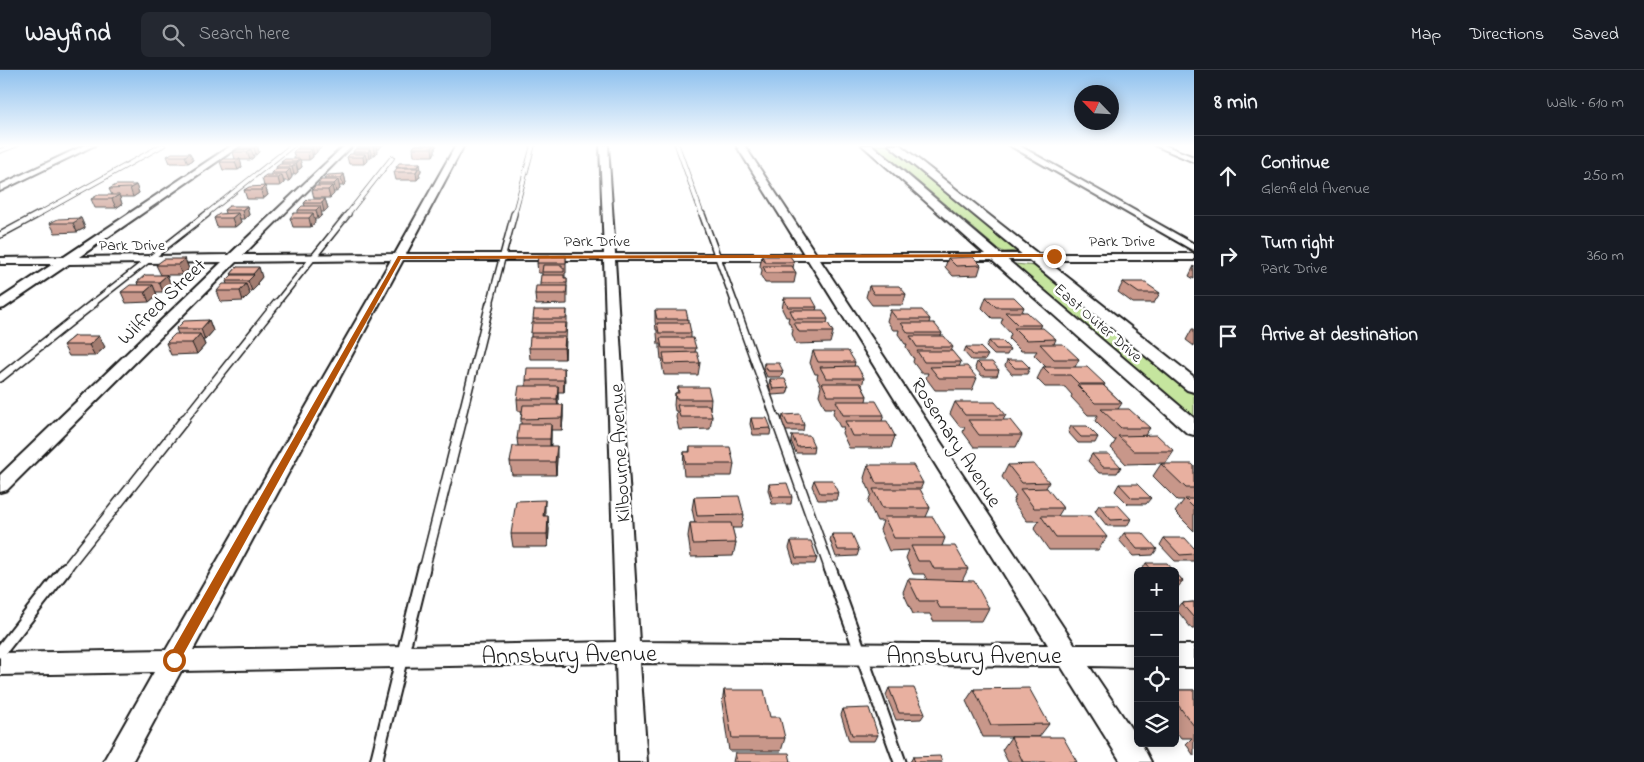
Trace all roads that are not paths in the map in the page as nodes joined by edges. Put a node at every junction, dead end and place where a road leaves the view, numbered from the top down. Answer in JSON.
{"nodes":[{"id":1,"x":22,"y":177,"type":"edge"},
{"id":2,"x":105,"y":177,"type":"edge"},
{"id":3,"x":190,"y":177,"type":"edge"},
{"id":4,"x":253,"y":177,"type":"edge"},
{"id":5,"x":316,"y":177,"type":"edge"},
{"id":6,"x":377,"y":177,"type":"edge"},
{"id":7,"x":443,"y":177,"type":"edge"},
{"id":8,"x":523,"y":177,"type":"edge"},
{"id":9,"x":606,"y":177,"type":"edge"},
{"id":10,"x":689,"y":177,"type":"edge"},
{"id":11,"x":762,"y":177,"type":"edge"},
{"id":12,"x":906,"y":177,"type":"edge"},
{"id":13,"x":934,"y":177,"type":"edge"},
{"id":14,"x":1070,"y":177,"type":"edge"},
{"id":15,"x":0,"y":188,"type":"edge"},
{"id":16,"x":0,"y":235,"type":"edge"},
{"id":17,"x":1194,"y":248,"type":"edge"},
{"id":18,"x":718,"y":256,"type":"junction"},
{"id":19,"x":814,"y":256,"type":"junction"},
{"id":20,"x":997,"y":256,"type":"junction"},
{"id":21,"x":1032,"y":256,"type":"junction"},
{"id":22,"x":400,"y":257,"type":"junction"},
{"id":23,"x":502,"y":257,"type":"junction"},
{"id":24,"x":610,"y":257,"type":"junction"},
{"id":25,"x":1194,"y":257,"type":"edge"},
{"id":26,"x":314,"y":258,"type":"junction"},
{"id":27,"x":233,"y":259,"type":"junction"},
{"id":28,"x":149,"y":260,"type":"junction"},
{"id":29,"x":0,"y":261,"type":"edge"},
{"id":30,"x":66,"y":261,"type":"junction"},
{"id":31,"x":0,"y":305,"type":"edge"},
{"id":32,"x":0,"y":378,"type":"edge"},
{"id":33,"x":1194,"y":386,"type":"edge"},
{"id":34,"x":1194,"y":429,"type":"edge"},
{"id":35,"x":0,"y":486,"type":"edge"},
{"id":36,"x":0,"y":652,"type":"edge"},
{"id":37,"x":628,"y":652,"type":"junction"},
{"id":38,"x":861,"y":654,"type":"junction"},
{"id":39,"x":1068,"y":655,"type":"junction"},
{"id":40,"x":402,"y":656,"type":"junction"},
{"id":41,"x":1134,"y":656,"type":"edge"},
{"id":42,"x":1179,"y":656,"type":"edge"},
{"id":43,"x":1194,"y":656,"type":"edge"},
{"id":44,"x":174,"y":660,"type":"junction"},
{"id":45,"x":0,"y":664,"type":"edge"},
{"id":46,"x":118,"y":762,"type":"edge"},
{"id":47,"x":376,"y":762,"type":"edge"},
{"id":48,"x":633,"y":762,"type":"edge"},
{"id":49,"x":900,"y":762,"type":"edge"},
{"id":50,"x":1137,"y":762,"type":"edge"}],
"edges":[{"from":1,"to":15,"type":"street"},
{"from":2,"to":16,"type":"lane"},
{"from":3,"to":30,"type":"street"},
{"from":4,"to":28,"type":"lane"},
{"from":5,"to":27,"type":"street","name":"Wilfred Street"},
{"from":6,"to":26,"type":"lane"},
{"from":7,"to":22,"type":"street"},
{"from":8,"to":23,"type":"lane"},
{"from":9,"to":24,"type":"street","name":"Kilbourne Avenue"},
{"from":10,"to":18,"type":"lane"},
{"from":11,"to":19,"type":"street","name":"Rosemary Avenue"},
{"from":12,"to":20,"type":"street","name":"East Outer Drive"},
{"from":13,"to":21,"type":"street","name":"East Outer Drive"},
{"from":14,"to":17,"type":"street"},
{"from":18,"to":19,"type":"street","name":"Park Drive"},
{"from":18,"to":24,"type":"street","name":"Park Drive"},
{"from":18,"to":38,"type":"lane"},
{"from":19,"to":20,"type":"street","name":"Park Drive"},
{"from":19,"to":39,"type":"street","name":"Rosemary Avenue"},
{"from":20,"to":21,"type":"street","name":"Park Drive"},
{"from":20,"to":34,"type":"street","name":"East Outer Drive"},
{"from":21,"to":25,"type":"street","name":"Park Drive"},
{"from":21,"to":33,"type":"street","name":"East Outer Drive"},
{"from":22,"to":23,"type":"street","name":"Park Drive"},
{"from":22,"to":26,"type":"street","name":"Park Drive"},
{"from":22,"to":44,"type":"street"},
{"from":23,"to":24,"type":"street","name":"Park Drive"},
{"from":23,"to":40,"type":"lane"},
{"from":24,"to":37,"type":"street","name":"Kilbourne Avenue"},
{"from":26,"to":27,"type":"street","name":"Park Drive"},
{"from":26,"to":36,"type":"lane"},
{"from":27,"to":28,"type":"street","name":"Park Drive"},
{"from":27,"to":35,"type":"street","name":"Wilfred Street"},
{"from":28,"to":30,"type":"street","name":"Park Drive"},
{"from":28,"to":32,"type":"lane"},
{"from":29,"to":30,"type":"street","name":"Park Drive"},
{"from":30,"to":31,"type":"street"},
{"from":37,"to":38,"type":"street","name":"Annsbury Avenue"},
{"from":37,"to":40,"type":"street","name":"Annsbury Avenue"},
{"from":37,"to":48,"type":"street","name":"Kilbourne Avenue"},
{"from":38,"to":39,"type":"street","name":"Annsbury Avenue"},
{"from":38,"to":49,"type":"lane"},
{"from":39,"to":41,"type":"street","name":"Annsbury Avenue"},
{"from":39,"to":50,"type":"street","name":"Rosemary Avenue"},
{"from":40,"to":44,"type":"street","name":"Annsbury Avenue"},
{"from":40,"to":47,"type":"lane"},
{"from":42,"to":43,"type":"street"},
{"from":44,"to":45,"type":"street","name":"Annsbury Avenue"},
{"from":44,"to":46,"type":"street"}]}
